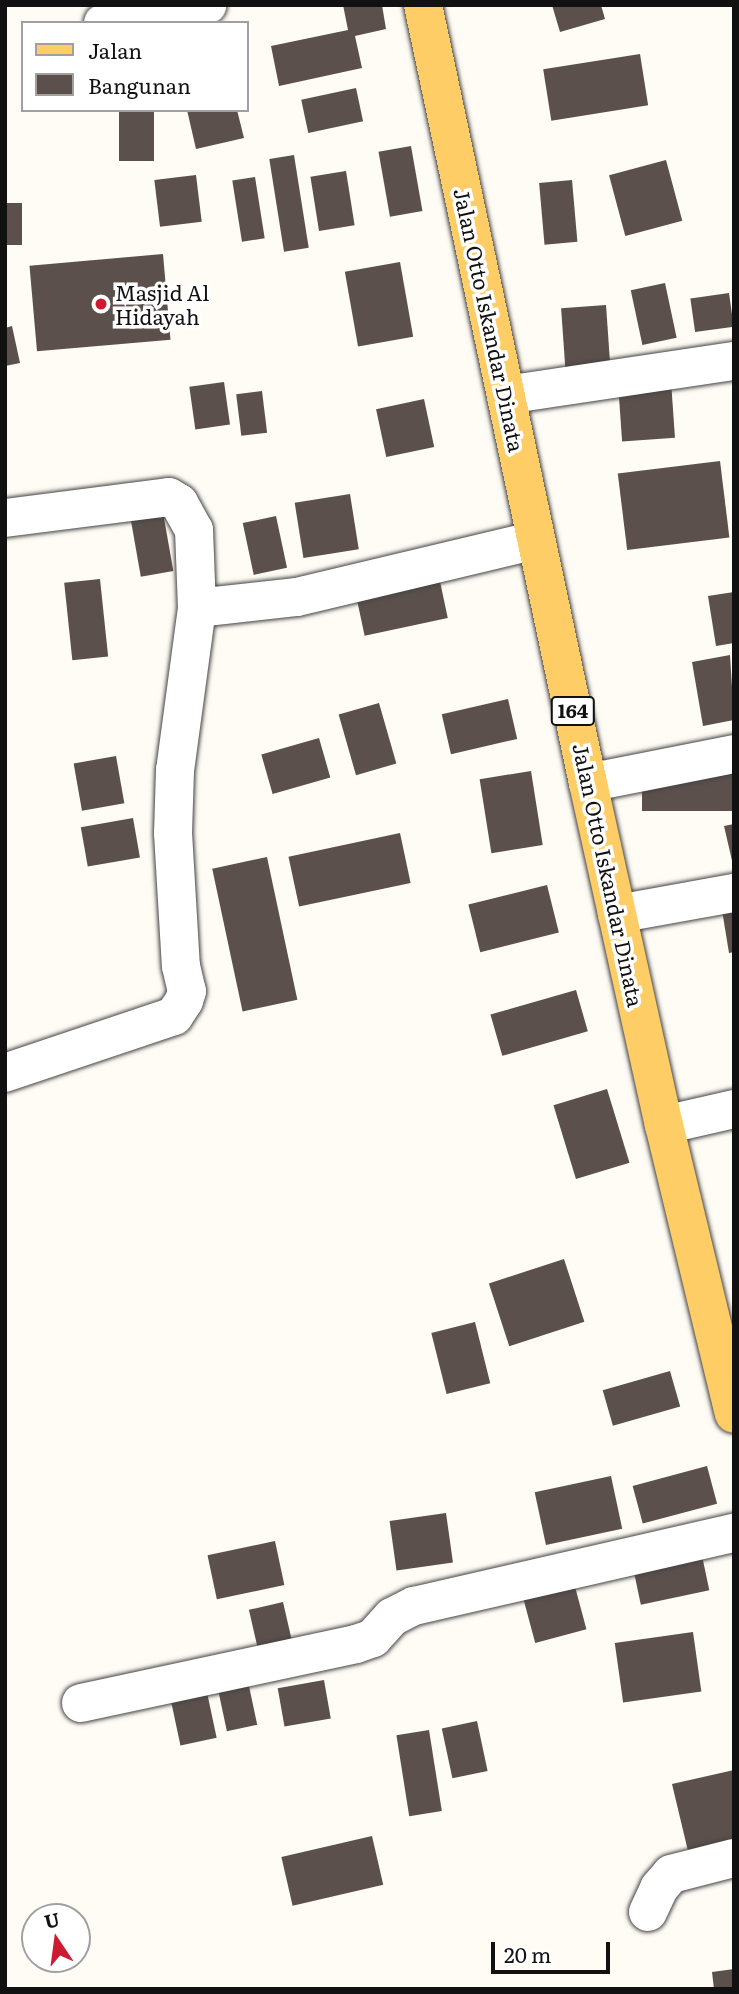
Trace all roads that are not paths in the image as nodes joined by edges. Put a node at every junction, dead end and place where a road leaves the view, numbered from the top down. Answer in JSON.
{"nodes":[{"id":1,"x":207,"y":5,"type":"edge"},
{"id":2,"x":422,"y":5,"type":"edge"},
{"id":3,"x":115,"y":21,"type":"edge"},
{"id":4,"x":734,"y":361,"type":"edge"},
{"id":5,"x":506,"y":395,"type":"junction"},
{"id":6,"x":5,"y":518,"type":"edge"},
{"id":7,"x":536,"y":540,"type":"junction"},
{"id":8,"x":197,"y":608,"type":"junction"},
{"id":9,"x":734,"y":754,"type":"edge"},
{"id":10,"x":588,"y":782,"type":"junction"},
{"id":11,"x":734,"y":893,"type":"edge"},
{"id":12,"x":617,"y":914,"type":"junction"},
{"id":13,"x":5,"y":1073,"type":"edge"},
{"id":14,"x":734,"y":1109,"type":"edge"},
{"id":15,"x":664,"y":1125,"type":"junction"},
{"id":16,"x":734,"y":1414,"type":"edge"},
{"id":17,"x":734,"y":1533,"type":"edge"},
{"id":18,"x":81,"y":1703,"type":"dead end"},
{"id":19,"x":734,"y":1858,"type":"edge"},
{"id":20,"x":649,"y":1912,"type":"dead end"}],
"edges":[{"from":1,"to":3,"type":"street"},
{"from":2,"to":5,"type":"main road","name":"Jalan Otto Iskandar Dinata","number":"164"},
{"from":4,"to":5,"type":"street"},
{"from":5,"to":7,"type":"main road","name":"Jalan Otto Iskandar Dinata","number":"164"},
{"from":6,"to":8,"type":"street"},
{"from":7,"to":8,"type":"street"},
{"from":7,"to":10,"type":"main road","name":"Jalan Otto Iskandar Dinata","number":"164"},
{"from":8,"to":13,"type":"street"},
{"from":9,"to":10,"type":"street"},
{"from":10,"to":12,"type":"main road","name":"Jalan Otto Iskandar Dinata","number":"164"},
{"from":11,"to":12,"type":"street"},
{"from":12,"to":15,"type":"main road","name":"Jalan Otto Iskandar Dinata","number":"164"},
{"from":14,"to":15,"type":"street"},
{"from":15,"to":16,"type":"main road","name":"Jalan Otto Iskandar Dinata","number":"164"},
{"from":17,"to":18,"type":"street"},
{"from":19,"to":20,"type":"street"}]}
